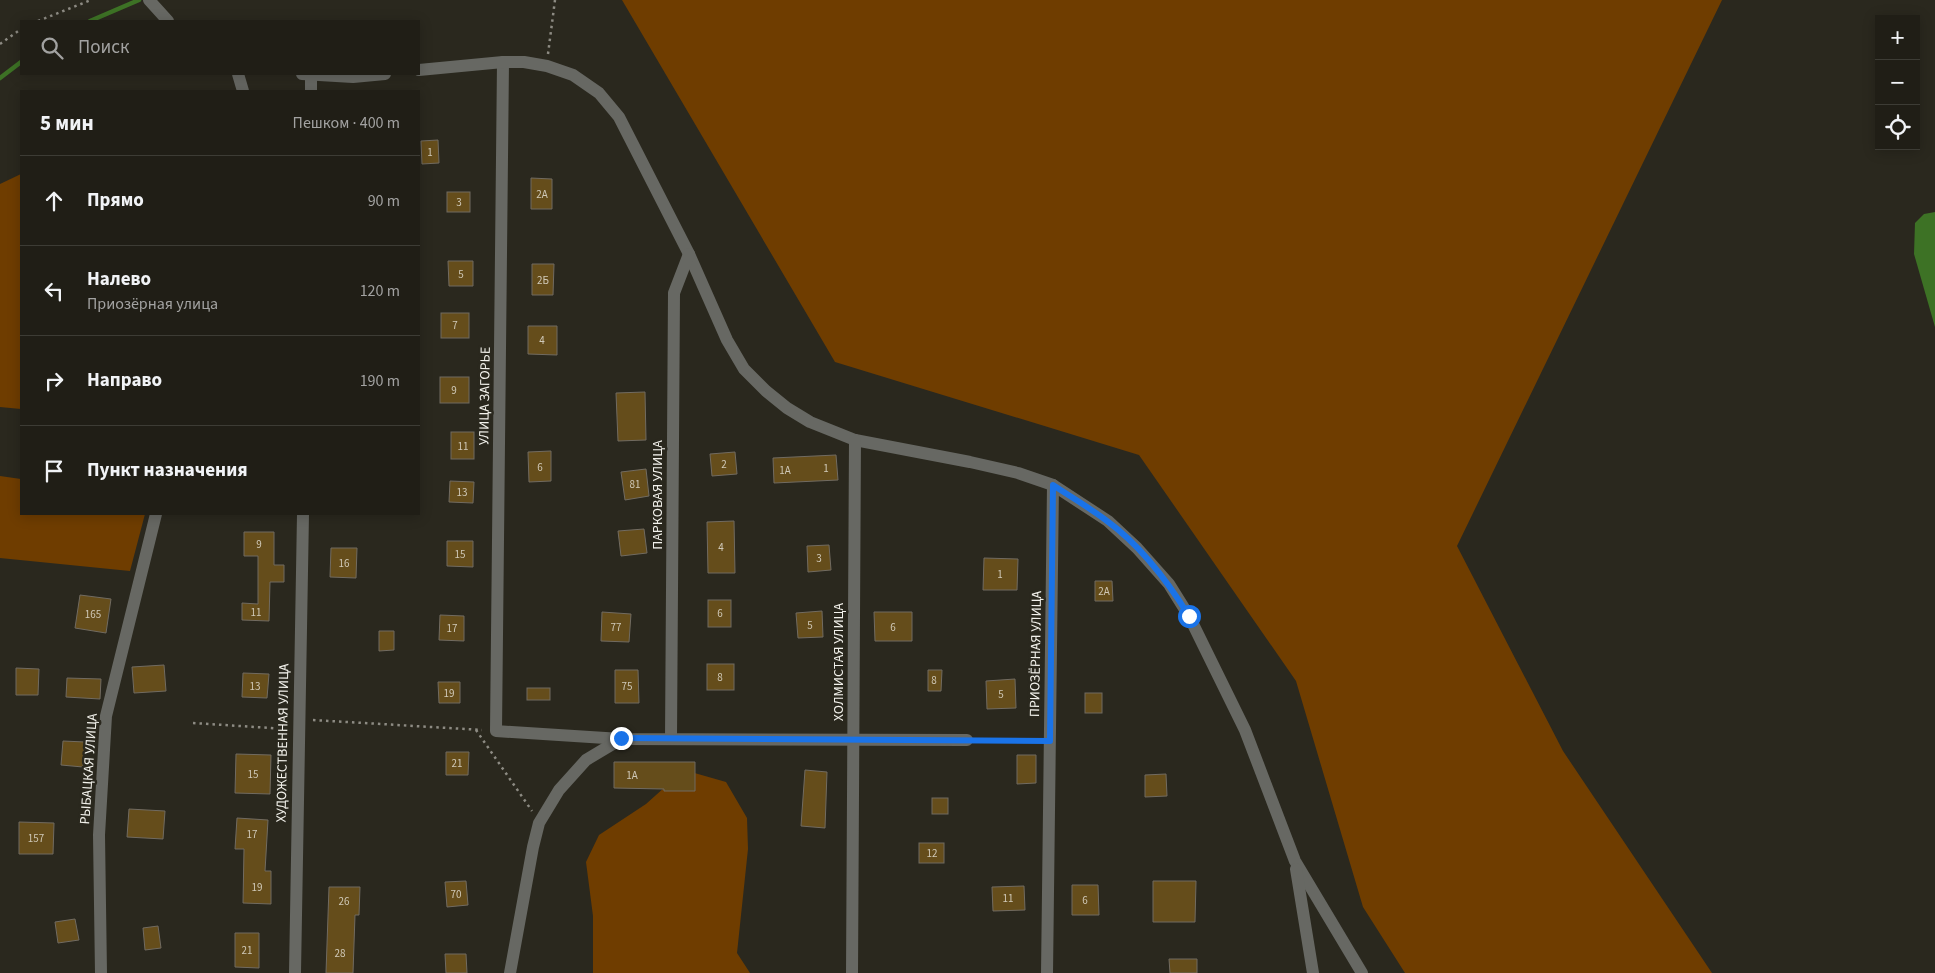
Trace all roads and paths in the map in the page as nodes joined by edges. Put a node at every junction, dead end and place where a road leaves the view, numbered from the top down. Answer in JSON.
{"nodes":[{"id":1,"x":91,"y":0,"type":"edge"},
{"id":2,"x":149,"y":0,"type":"edge"},
{"id":3,"x":555,"y":0,"type":"edge"},
{"id":4,"x":41,"y":20,"type":"edge"},
{"id":5,"x":167,"y":20,"type":"edge"},
{"id":6,"x":20,"y":30,"type":"edge"},
{"id":7,"x":0,"y":44,"type":"edge"},
{"id":8,"x":503,"y":62,"type":"junction"},
{"id":9,"x":548,"y":66,"type":"junction"},
{"id":10,"x":420,"y":70,"type":"edge"},
{"id":11,"x":238,"y":75,"type":"edge"},
{"id":12,"x":307,"y":75,"type":"edge"},
{"id":13,"x":374,"y":75,"type":"edge"},
{"id":14,"x":243,"y":90,"type":"edge"},
{"id":15,"x":311,"y":90,"type":"edge"},
{"id":16,"x":689,"y":254,"type":"junction"},
{"id":17,"x":855,"y":440,"type":"junction"},
{"id":18,"x":1053,"y":485,"type":"junction"},
{"id":19,"x":156,"y":515,"type":"edge"},
{"id":20,"x":303,"y":515,"type":"edge"},
{"id":21,"x":299,"y":719,"type":"junction"},
{"id":22,"x":193,"y":723,"type":"dead end"},
{"id":23,"x":476,"y":730,"type":"junction"},
{"id":24,"x":496,"y":731,"type":"junction"},
{"id":25,"x":621,"y":738,"type":"junction"},
{"id":26,"x":671,"y":739,"type":"junction"},
{"id":27,"x":854,"y":740,"type":"junction"},
{"id":28,"x":967,"y":740,"type":"joint"},
{"id":29,"x":1050,"y":741,"type":"junction"},
{"id":30,"x":539,"y":823,"type":"junction"},
{"id":31,"x":1295,"y":862,"type":"junction"},
{"id":32,"x":101,"y":973,"type":"edge"},
{"id":33,"x":295,"y":973,"type":"edge"},
{"id":34,"x":510,"y":973,"type":"edge"},
{"id":35,"x":852,"y":973,"type":"edge"},
{"id":36,"x":1047,"y":973,"type":"edge"},
{"id":37,"x":1313,"y":973,"type":"edge"},
{"id":38,"x":1362,"y":973,"type":"edge"}],
"edges":[{"from":1,"to":4,"type":"path"},
{"from":2,"to":5,"type":"street"},
{"from":3,"to":9,"type":"path"},
{"from":6,"to":7,"type":"path"},
{"from":8,"to":9,"type":"street"},
{"from":8,"to":10,"type":"street"},
{"from":8,"to":24,"type":"street","name":"УЛИЦА ЗАГОРЬЕ"},
{"from":9,"to":16,"type":"street"},
{"from":11,"to":14,"type":"street"},
{"from":12,"to":13,"type":"street"},
{"from":12,"to":15,"type":"street"},
{"from":16,"to":17,"type":"street"},
{"from":16,"to":26,"type":"street","name":"ПАРКОВАЯ УЛИЦА"},
{"from":17,"to":18,"type":"street"},
{"from":17,"to":27,"type":"street","name":"ХОЛМИСТАЯ УЛИЦА"},
{"from":18,"to":29,"type":"street","name":"ПРИОЗЁРНАЯ УЛИЦА"},
{"from":18,"to":31,"type":"street"},
{"from":19,"to":32,"type":"street","name":"РЫБАЦКАЯ УЛИЦА"},
{"from":20,"to":21,"type":"street","name":"ХУДОЖЕСТВЕННАЯ УЛИЦА"},
{"from":21,"to":22,"type":"path"},
{"from":21,"to":23,"type":"path"},
{"from":21,"to":33,"type":"street","name":"ХУДОЖЕСТВЕННАЯ УЛИЦА"},
{"from":23,"to":24,"type":"path"},
{"from":23,"to":30,"type":"path"},
{"from":24,"to":25,"type":"street"},
{"from":25,"to":26,"type":"street"},
{"from":25,"to":30,"type":"street"},
{"from":26,"to":27,"type":"street"},
{"from":27,"to":28,"type":"street"},
{"from":27,"to":35,"type":"street","name":"ХОЛМИСТАЯ УЛИЦА"},
{"from":28,"to":29,"type":"path"},
{"from":29,"to":36,"type":"street","name":"ПРИОЗЁРНАЯ УЛИЦА"},
{"from":30,"to":34,"type":"street"},
{"from":31,"to":37,"type":"street"},
{"from":31,"to":38,"type":"street"}]}
